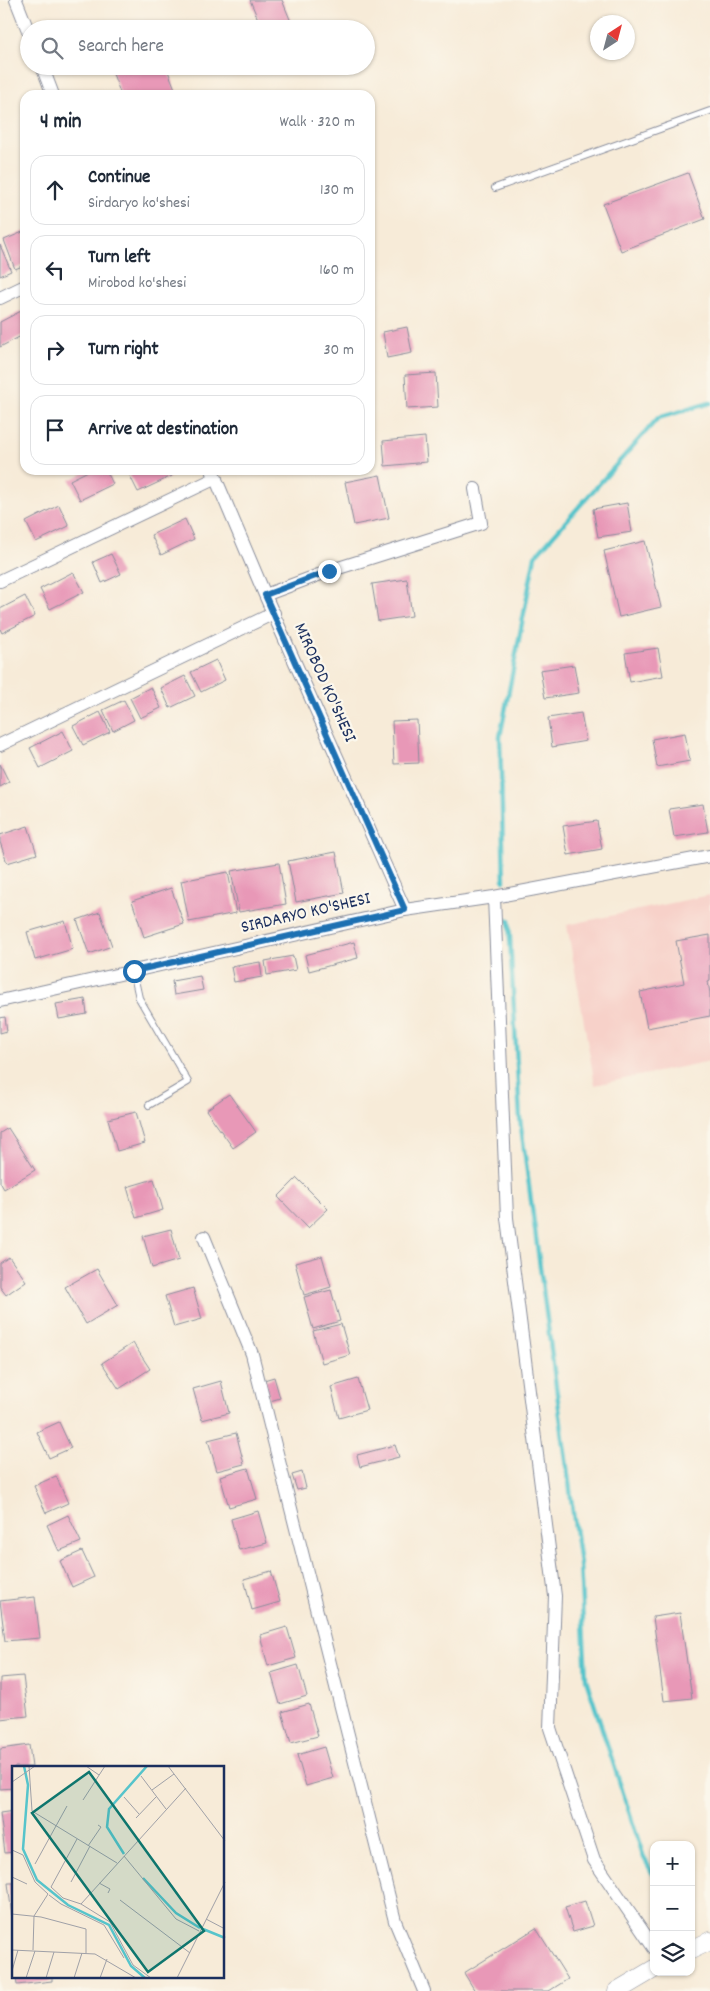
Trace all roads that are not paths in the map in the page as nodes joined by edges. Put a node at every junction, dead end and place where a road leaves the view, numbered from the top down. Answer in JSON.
{"nodes":[{"id":1,"x":16,"y":0,"type":"edge"},
{"id":2,"x":24,"y":20,"type":"edge"},
{"id":3,"x":45,"y":75,"type":"edge"},
{"id":4,"x":51,"y":90,"type":"edge"},
{"id":5,"x":710,"y":110,"type":"edge"},
{"id":6,"x":495,"y":188,"type":"dead end"},
{"id":7,"x":20,"y":288,"type":"edge"},
{"id":8,"x":0,"y":298,"type":"edge"},
{"id":9,"x":212,"y":475,"type":"edge"},
{"id":10,"x":214,"y":475,"type":"edge"},
{"id":11,"x":475,"y":488,"type":"dead end"},
{"id":12,"x":0,"y":581,"type":"edge"},
{"id":13,"x":265,"y":595,"type":"junction"},
{"id":14,"x":274,"y":613,"type":"junction"},
{"id":15,"x":0,"y":745,"type":"edge"},
{"id":16,"x":710,"y":856,"type":"edge"},
{"id":17,"x":494,"y":897,"type":"junction"},
{"id":18,"x":405,"y":910,"type":"junction"},
{"id":19,"x":134,"y":971,"type":"junction"},
{"id":20,"x":0,"y":1000,"type":"edge"},
{"id":21,"x":149,"y":1105,"type":"dead end"},
{"id":22,"x":204,"y":1237,"type":"dead end"},
{"id":23,"x":710,"y":1941,"type":"edge"},
{"id":24,"x":650,"y":1942,"type":"edge"},
{"id":25,"x":695,"y":1948,"type":"edge"},
{"id":26,"x":650,"y":1971,"type":"edge"},
{"id":27,"x":424,"y":1991,"type":"edge"},
{"id":28,"x":617,"y":1991,"type":"edge"}],
"edges":[{"from":1,"to":2,"type":"street"},
{"from":3,"to":4,"type":"street"},
{"from":5,"to":6,"type":"lane"},
{"from":7,"to":8,"type":"street"},
{"from":9,"to":12,"type":"street"},
{"from":10,"to":13,"type":"street","name":"MIROBOD KO'SHESI"},
{"from":11,"to":13,"type":"street"},
{"from":13,"to":14,"type":"street","name":"MIROBOD KO'SHESI"},
{"from":14,"to":15,"type":"street"},
{"from":14,"to":18,"type":"street","name":"MIROBOD KO'SHESI"},
{"from":16,"to":17,"type":"street","name":"SIRDARYO KO'SHESI"},
{"from":17,"to":18,"type":"street","name":"SIRDARYO KO'SHESI"},
{"from":17,"to":24,"type":"street"},
{"from":18,"to":19,"type":"street","name":"SIRDARYO KO'SHESI"},
{"from":19,"to":20,"type":"street","name":"SIRDARYO KO'SHESI"},
{"from":19,"to":21,"type":"lane"},
{"from":22,"to":27,"type":"street"},
{"from":23,"to":25,"type":"street"},
{"from":26,"to":28,"type":"street"}]}
